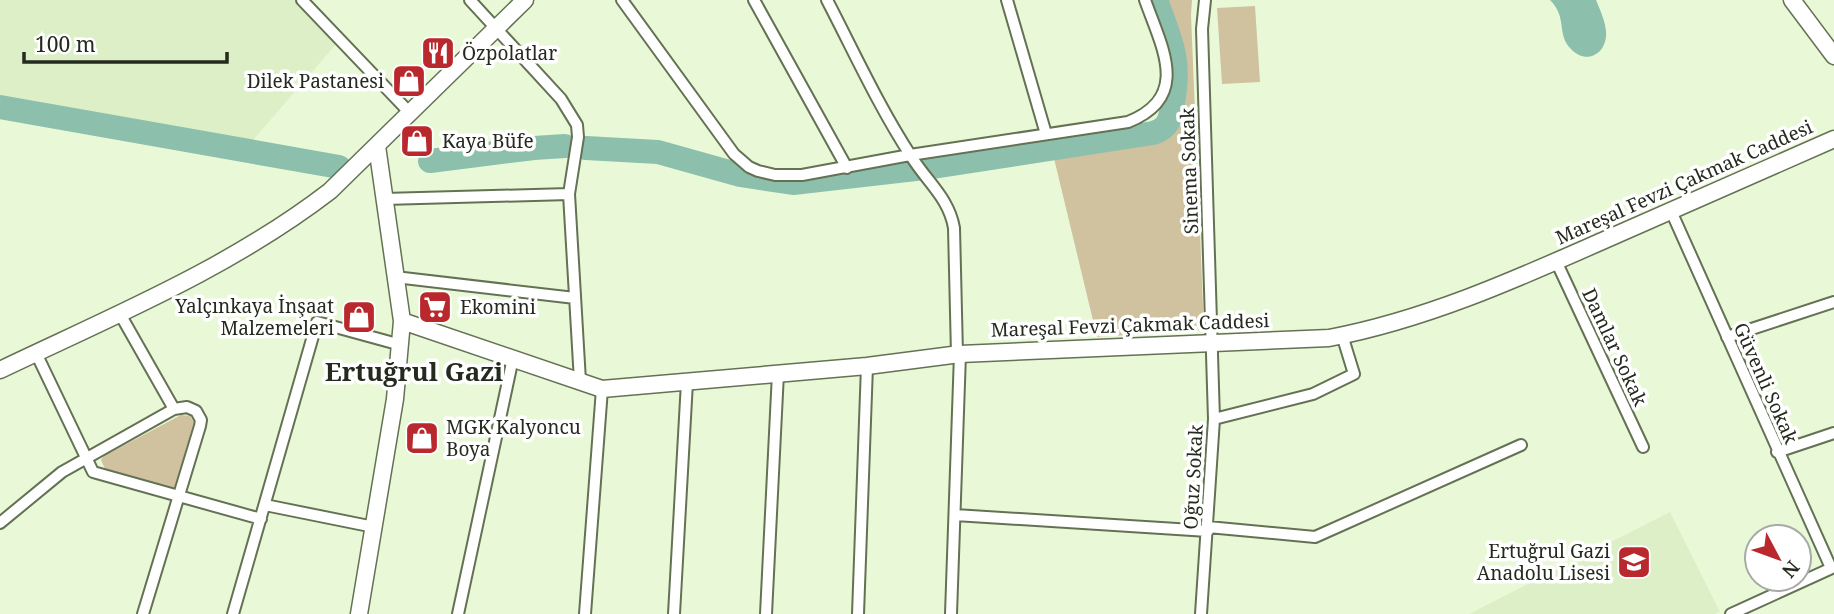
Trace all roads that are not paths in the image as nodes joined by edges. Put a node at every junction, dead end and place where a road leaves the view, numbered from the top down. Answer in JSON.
{"nodes":[{"id":1,"x":302,"y":0,"type":"edge"},
{"id":2,"x":470,"y":0,"type":"edge"},
{"id":3,"x":525,"y":0,"type":"edge"},
{"id":4,"x":622,"y":0,"type":"edge"},
{"id":5,"x":754,"y":0,"type":"edge"},
{"id":6,"x":827,"y":0,"type":"edge"},
{"id":7,"x":1007,"y":0,"type":"edge"},
{"id":8,"x":1145,"y":0,"type":"edge"},
{"id":9,"x":1205,"y":0,"type":"edge"},
{"id":10,"x":1792,"y":0,"type":"edge"},
{"id":11,"x":497,"y":27,"type":"junction"},
{"id":12,"x":1834,"y":56,"type":"edge"},
{"id":13,"x":410,"y":113,"type":"junction"},
{"id":14,"x":1046,"y":134,"type":"junction"},
{"id":15,"x":1834,"y":139,"type":"edge"},
{"id":16,"x":377,"y":146,"type":"junction"},
{"id":17,"x":910,"y":155,"type":"junction"},
{"id":18,"x":847,"y":168,"type":"junction"},
{"id":19,"x":569,"y":194,"type":"junction"},
{"id":20,"x":384,"y":199,"type":"junction"},
{"id":21,"x":1671,"y":211,"type":"junction"},
{"id":22,"x":1556,"y":261,"type":"junction"},
{"id":23,"x":395,"y":277,"type":"junction"},
{"id":24,"x":575,"y":298,"type":"junction"},
{"id":25,"x":1834,"y":302,"type":"edge"},
{"id":26,"x":120,"y":314,"type":"junction"},
{"id":27,"x":402,"y":321,"type":"junction"},
{"id":28,"x":1342,"y":335,"type":"junction"},
{"id":29,"x":1727,"y":337,"type":"junction"},
{"id":30,"x":1212,"y":341,"type":"junction"},
{"id":31,"x":401,"y":345,"type":"junction"},
{"id":32,"x":36,"y":353,"type":"junction"},
{"id":33,"x":959,"y":354,"type":"junction"},
{"id":34,"x":513,"y":358,"type":"junction"},
{"id":35,"x":867,"y":366,"type":"junction"},
{"id":36,"x":0,"y":370,"type":"edge"},
{"id":37,"x":778,"y":373,"type":"junction"},
{"id":38,"x":580,"y":381,"type":"junction"},
{"id":39,"x":687,"y":382,"type":"junction"},
{"id":40,"x":602,"y":389,"type":"junction"},
{"id":41,"x":174,"y":409,"type":"junction"},
{"id":42,"x":1214,"y":419,"type":"junction"},
{"id":43,"x":1834,"y":433,"type":"edge"},
{"id":44,"x":1521,"y":445,"type":"dead end"},
{"id":45,"x":1643,"y":447,"type":"dead end"},
{"id":46,"x":1777,"y":452,"type":"junction"},
{"id":47,"x":86,"y":459,"type":"junction"},
{"id":48,"x":179,"y":497,"type":"junction"},
{"id":49,"x":265,"y":505,"type":"junction"},
{"id":50,"x":955,"y":515,"type":"junction"},
{"id":51,"x":261,"y":519,"type":"junction"},
{"id":52,"x":0,"y":523,"type":"edge"},
{"id":53,"x":374,"y":527,"type":"junction"},
{"id":54,"x":1208,"y":529,"type":"junction"},
{"id":55,"x":1832,"y":567,"type":"edge"},
{"id":56,"x":143,"y":614,"type":"edge"},
{"id":57,"x":233,"y":614,"type":"edge"},
{"id":58,"x":359,"y":614,"type":"edge"},
{"id":59,"x":458,"y":614,"type":"edge"},
{"id":60,"x":585,"y":614,"type":"edge"},
{"id":61,"x":674,"y":614,"type":"edge"},
{"id":62,"x":766,"y":614,"type":"edge"},
{"id":63,"x":858,"y":614,"type":"edge"},
{"id":64,"x":951,"y":614,"type":"edge"},
{"id":65,"x":1201,"y":614,"type":"edge"},
{"id":66,"x":1731,"y":614,"type":"edge"}],
"edges":[{"from":1,"to":13,"type":"street"},
{"from":2,"to":11,"type":"street"},
{"from":3,"to":11,"type":"street"},
{"from":4,"to":18,"type":"street"},
{"from":5,"to":18,"type":"street"},
{"from":6,"to":17,"type":"street"},
{"from":7,"to":14,"type":"street"},
{"from":8,"to":14,"type":"street"},
{"from":9,"to":30,"type":"street","name":"Sinema Sokak"},
{"from":10,"to":12,"type":"street"},
{"from":11,"to":13,"type":"street"},
{"from":11,"to":19,"type":"street"},
{"from":13,"to":16,"type":"street"},
{"from":14,"to":17,"type":"street"},
{"from":15,"to":21,"type":"street","name":"Mareşal Fevzi Çakmak Caddesi"},
{"from":16,"to":20,"type":"street"},
{"from":16,"to":26,"type":"street"},
{"from":17,"to":18,"type":"street"},
{"from":17,"to":33,"type":"street"},
{"from":19,"to":20,"type":"street"},
{"from":19,"to":24,"type":"street"},
{"from":20,"to":23,"type":"street"},
{"from":21,"to":22,"type":"street","name":"Mareşal Fevzi Çakmak Caddesi"},
{"from":21,"to":29,"type":"street","name":"Güvenli Sokak"},
{"from":22,"to":28,"type":"street","name":"Mareşal Fevzi Çakmak Caddesi"},
{"from":22,"to":45,"type":"street","name":"Damlar Sokak"},
{"from":23,"to":24,"type":"street"},
{"from":23,"to":27,"type":"street"},
{"from":24,"to":38,"type":"street"},
{"from":25,"to":29,"type":"street"},
{"from":26,"to":32,"type":"street"},
{"from":26,"to":41,"type":"street"},
{"from":27,"to":31,"type":"street"},
{"from":27,"to":34,"type":"street","name":"Mareşal Fevzi Çakmak Caddesi"},
{"from":28,"to":30,"type":"street","name":"Mareşal Fevzi Çakmak Caddesi"},
{"from":28,"to":42,"type":"street"},
{"from":29,"to":46,"type":"street","name":"Güvenli Sokak"},
{"from":30,"to":33,"type":"street","name":"Mareşal Fevzi Çakmak Caddesi"},
{"from":30,"to":42,"type":"street","name":"Oğuz Sokak"},
{"from":31,"to":49,"type":"street"},
{"from":31,"to":53,"type":"street"},
{"from":32,"to":36,"type":"street"},
{"from":32,"to":47,"type":"street"},
{"from":33,"to":35,"type":"street","name":"Mareşal Fevzi Çakmak Caddesi"},
{"from":33,"to":50,"type":"street"},
{"from":34,"to":38,"type":"street","name":"Mareşal Fevzi Çakmak Caddesi"},
{"from":34,"to":59,"type":"street"},
{"from":35,"to":37,"type":"street","name":"Mareşal Fevzi Çakmak Caddesi"},
{"from":35,"to":63,"type":"street"},
{"from":37,"to":39,"type":"street","name":"Mareşal Fevzi Çakmak Caddesi"},
{"from":37,"to":62,"type":"street"},
{"from":38,"to":40,"type":"street","name":"Mareşal Fevzi Çakmak Caddesi"},
{"from":39,"to":40,"type":"street","name":"Mareşal Fevzi Çakmak Caddesi"},
{"from":39,"to":61,"type":"street"},
{"from":40,"to":60,"type":"street"},
{"from":41,"to":47,"type":"street"},
{"from":41,"to":48,"type":"street"},
{"from":42,"to":54,"type":"street","name":"Oğuz Sokak"},
{"from":43,"to":46,"type":"street"},
{"from":44,"to":54,"type":"street"},
{"from":46,"to":55,"type":"street","name":"Güvenli Sokak"},
{"from":47,"to":48,"type":"street"},
{"from":47,"to":52,"type":"street"},
{"from":48,"to":51,"type":"street"},
{"from":48,"to":56,"type":"street"},
{"from":49,"to":51,"type":"street"},
{"from":49,"to":53,"type":"street"},
{"from":50,"to":54,"type":"street"},
{"from":50,"to":64,"type":"street"},
{"from":51,"to":57,"type":"street"},
{"from":53,"to":58,"type":"street"},
{"from":54,"to":65,"type":"street","name":"Oğuz Sokak"},
{"from":55,"to":66,"type":"street"}]}
